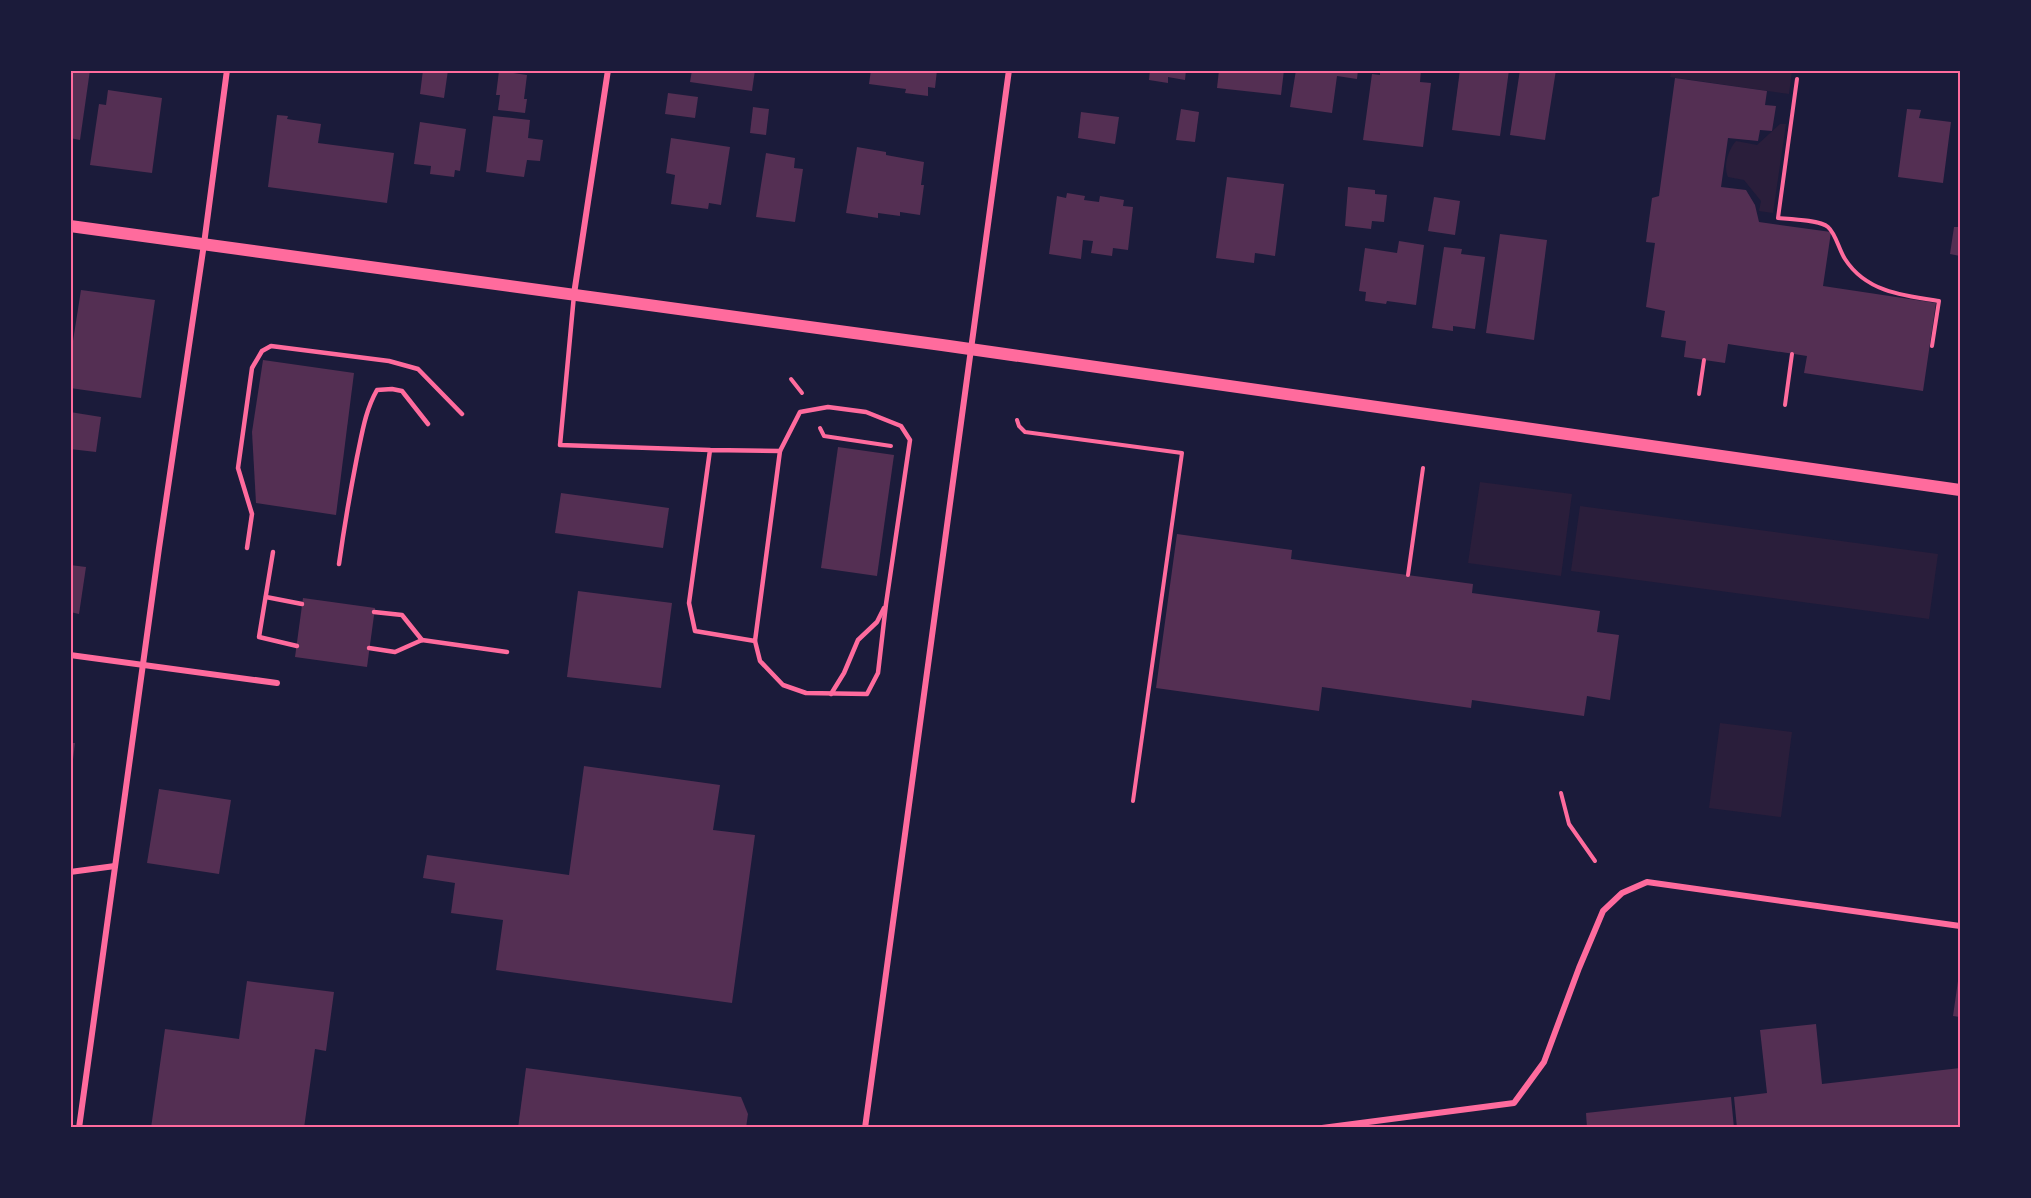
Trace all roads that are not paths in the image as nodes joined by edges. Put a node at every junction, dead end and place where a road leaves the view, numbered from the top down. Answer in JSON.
{"nodes":[{"id":1,"x":227,"y":70,"type":"edge"},
{"id":2,"x":608,"y":70,"type":"edge"},
{"id":3,"x":1009,"y":70,"type":"edge"},
{"id":4,"x":70,"y":226,"type":"edge"},
{"id":5,"x":204,"y":244,"type":"junction"},
{"id":6,"x":574,"y":295,"type":"junction"},
{"id":7,"x":971,"y":349,"type":"junction"},
{"id":8,"x":462,"y":414,"type":"dead end"},
{"id":9,"x":428,"y":424,"type":"dead end"},
{"id":10,"x":710,"y":450,"type":"junction"},
{"id":11,"x":780,"y":451,"type":"junction"},
{"id":12,"x":1960,"y":490,"type":"edge"},
{"id":13,"x":247,"y":548,"type":"dead end"},
{"id":14,"x":273,"y":552,"type":"dead end"},
{"id":15,"x":339,"y":564,"type":"dead end"},
{"id":16,"x":266,"y":597,"type":"junction"},
{"id":17,"x":302,"y":604,"type":"dead end"},
{"id":18,"x":886,"y":604,"type":"junction"},
{"id":19,"x":374,"y":612,"type":"dead end"},
{"id":20,"x":422,"y":640,"type":"junction"},
{"id":21,"x":755,"y":641,"type":"junction"},
{"id":22,"x":297,"y":646,"type":"dead end"},
{"id":23,"x":369,"y":648,"type":"dead end"},
{"id":24,"x":507,"y":652,"type":"dead end"},
{"id":25,"x":70,"y":655,"type":"edge"},
{"id":26,"x":142,"y":664,"type":"junction"},
{"id":27,"x":277,"y":683,"type":"dead end"},
{"id":28,"x":831,"y":694,"type":"junction"},
{"id":29,"x":115,"y":866,"type":"junction"},
{"id":30,"x":70,"y":872,"type":"edge"},
{"id":31,"x":1960,"y":927,"type":"edge"},
{"id":32,"x":79,"y":1128,"type":"edge"},
{"id":33,"x":865,"y":1128,"type":"edge"},
{"id":34,"x":1322,"y":1128,"type":"edge"}],
"edges":[{"from":1,"to":5,"type":"street"},
{"from":2,"to":6,"type":"street"},
{"from":3,"to":7,"type":"street"},
{"from":4,"to":5,"type":"main road"},
{"from":5,"to":6,"type":"main road"},
{"from":5,"to":26,"type":"street"},
{"from":6,"to":7,"type":"main road"},
{"from":6,"to":10,"type":"lane"},
{"from":7,"to":12,"type":"main road"},
{"from":7,"to":33,"type":"street"},
{"from":8,"to":13,"type":"lane"},
{"from":9,"to":15,"type":"lane"},
{"from":10,"to":11,"type":"lane"},
{"from":10,"to":21,"type":"lane"},
{"from":11,"to":18,"type":"lane"},
{"from":11,"to":21,"type":"lane"},
{"from":14,"to":16,"type":"lane"},
{"from":16,"to":17,"type":"lane"},
{"from":16,"to":22,"type":"lane"},
{"from":18,"to":28,"type":"lane"},
{"from":18,"to":28,"type":"lane"},
{"from":19,"to":20,"type":"lane"},
{"from":20,"to":23,"type":"lane"},
{"from":20,"to":24,"type":"lane"},
{"from":21,"to":28,"type":"lane"},
{"from":25,"to":26,"type":"street"},
{"from":26,"to":27,"type":"street"},
{"from":26,"to":29,"type":"street"},
{"from":29,"to":30,"type":"street"},
{"from":29,"to":32,"type":"street"},
{"from":31,"to":34,"type":"street"}]}
